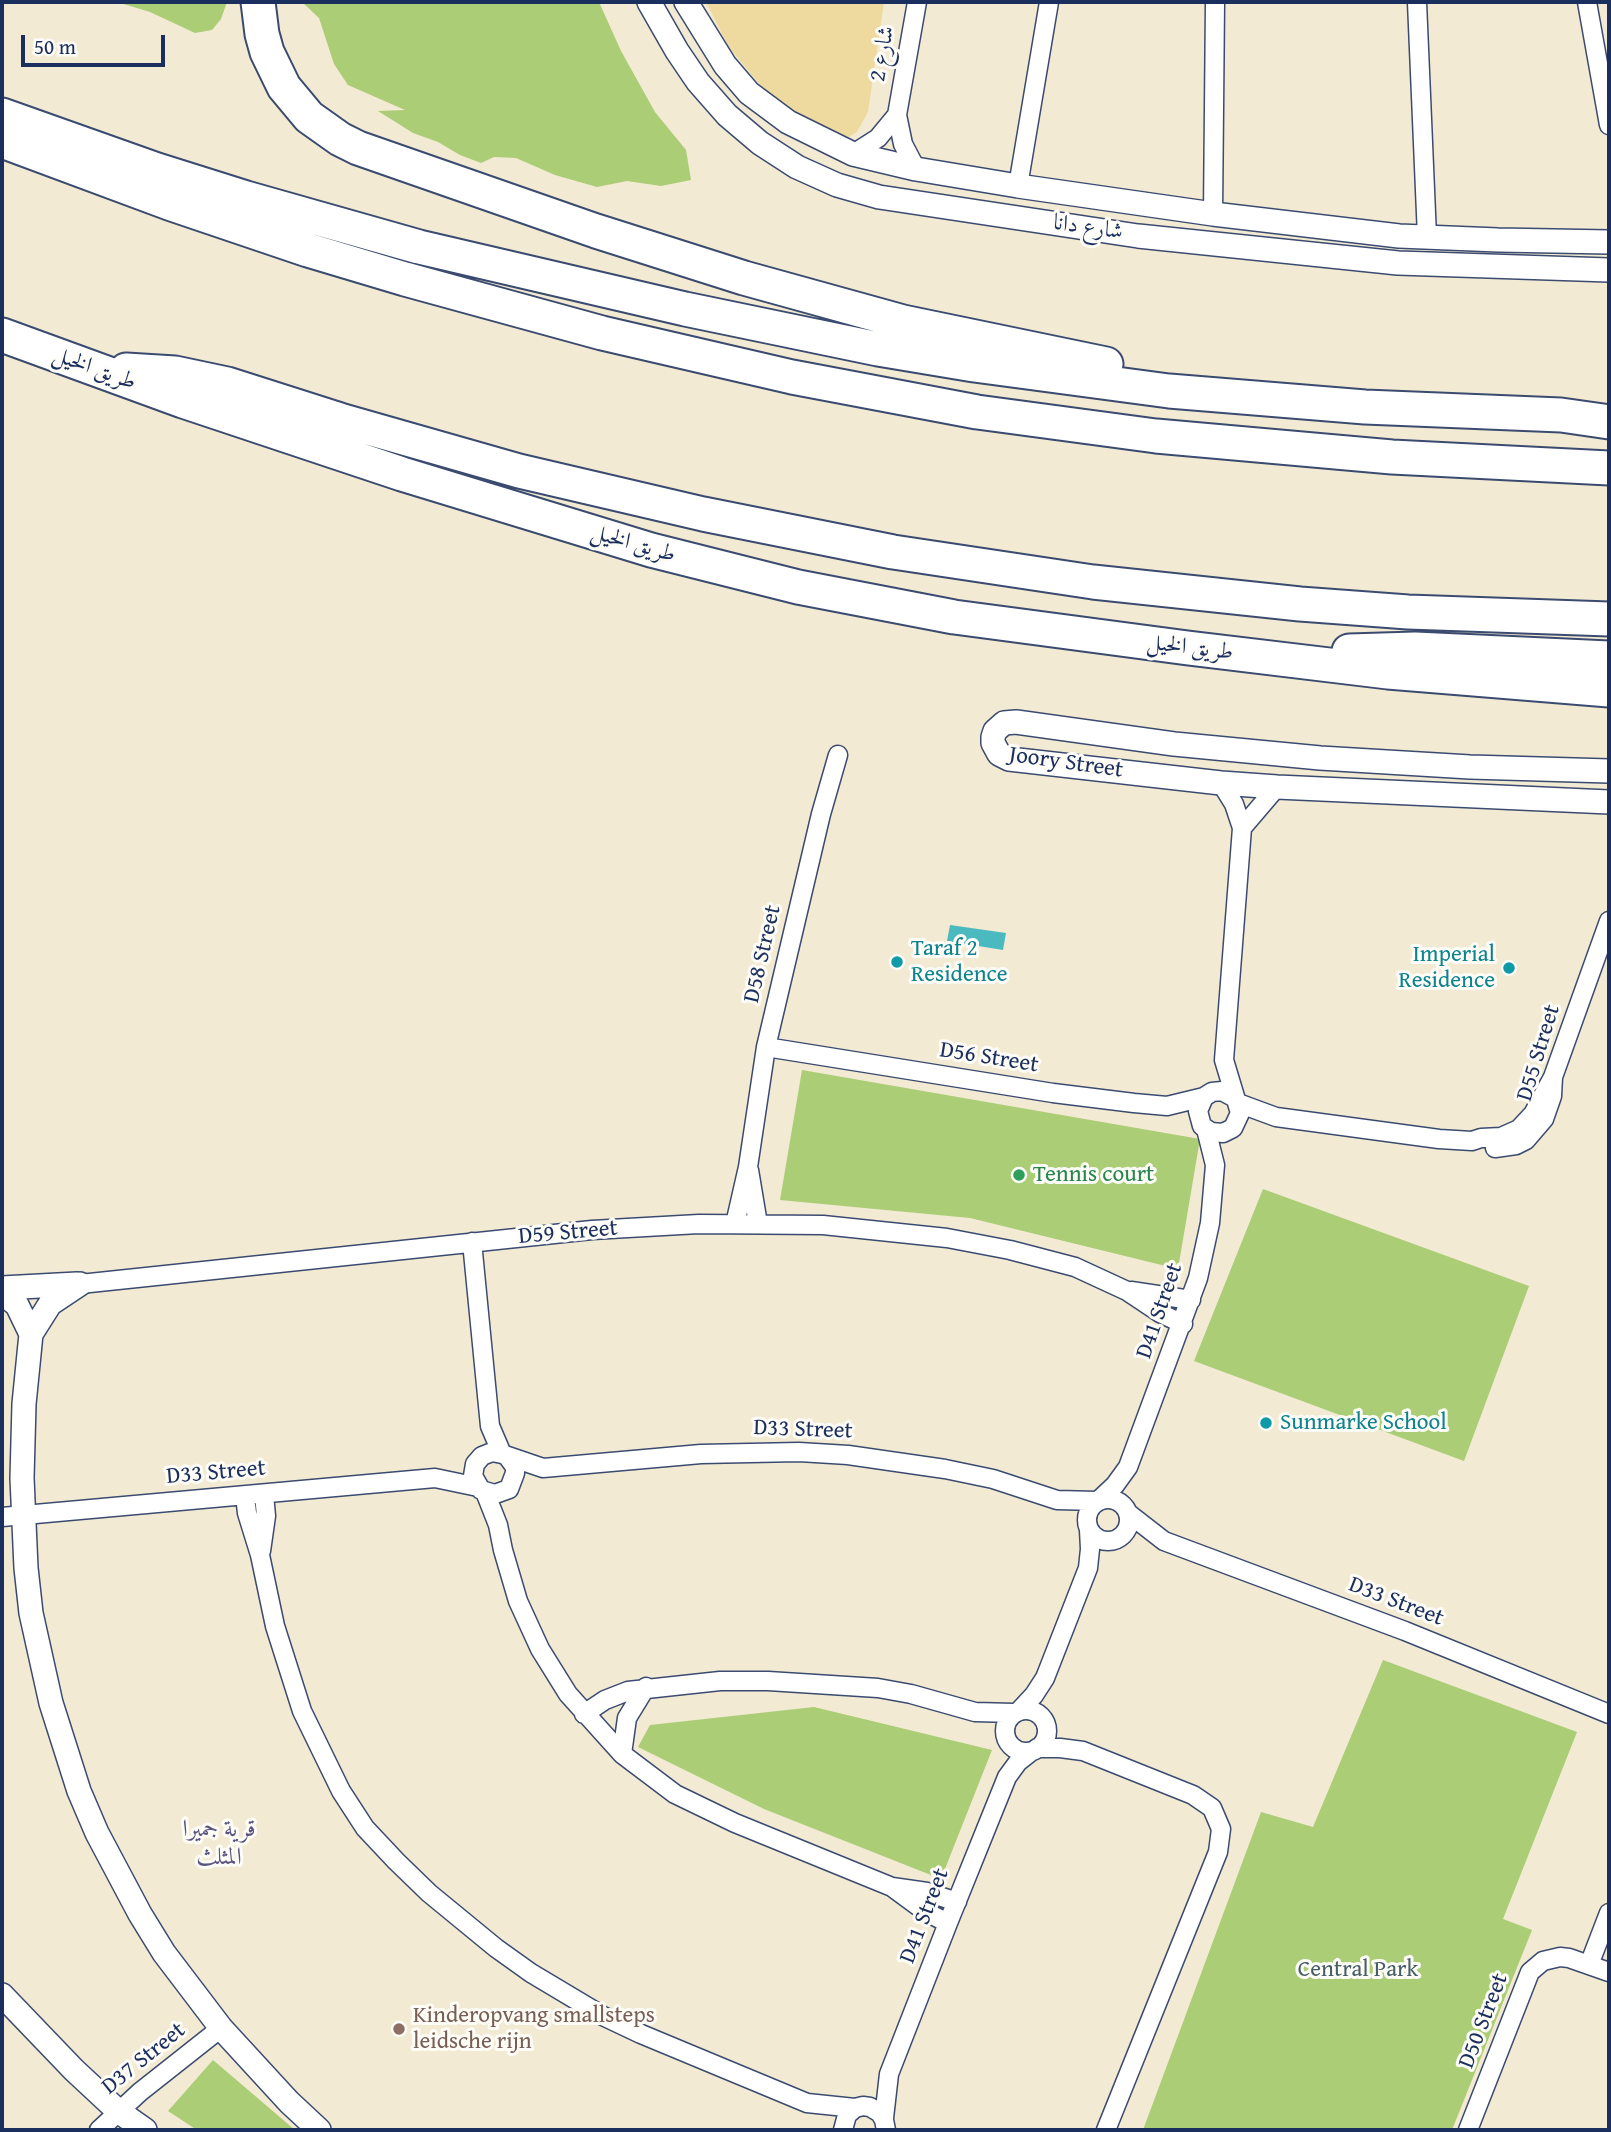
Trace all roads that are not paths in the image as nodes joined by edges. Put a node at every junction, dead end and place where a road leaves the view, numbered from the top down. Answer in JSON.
{"nodes":[{"id":1,"x":258,"y":2,"type":"edge"},
{"id":2,"x":649,"y":2,"type":"edge"},
{"id":3,"x":686,"y":2,"type":"edge"},
{"id":4,"x":917,"y":2,"type":"edge"},
{"id":5,"x":1049,"y":2,"type":"edge"},
{"id":6,"x":1215,"y":2,"type":"edge"},
{"id":7,"x":1417,"y":2,"type":"edge"},
{"id":8,"x":1587,"y":2,"type":"edge"},
{"id":9,"x":2,"y":115,"type":"edge"},
{"id":10,"x":897,"y":116,"type":"junction"},
{"id":11,"x":1609,"y":125,"type":"edge"},
{"id":12,"x":2,"y":141,"type":"edge"},
{"id":13,"x":853,"y":154,"type":"junction"},
{"id":14,"x":916,"y":169,"type":"junction"},
{"id":15,"x":1018,"y":186,"type":"junction"},
{"id":16,"x":1213,"y":214,"type":"junction"},
{"id":17,"x":1427,"y":237,"type":"junction"},
{"id":18,"x":1609,"y":242,"type":"edge"},
{"id":19,"x":1609,"y":271,"type":"edge"},
{"id":20,"x":2,"y":335,"type":"edge"},
{"id":21,"x":96,"y":371,"type":"junction"},
{"id":22,"x":1169,"y":391,"type":"junction"},
{"id":23,"x":1609,"y":410,"type":"edge"},
{"id":24,"x":1561,"y":415,"type":"junction"},
{"id":25,"x":1609,"y":422,"type":"edge"},
{"id":26,"x":1609,"y":468,"type":"edge"},
{"id":27,"x":1609,"y":619,"type":"edge"},
{"id":28,"x":1609,"y":658,"type":"edge"},
{"id":29,"x":1288,"y":661,"type":"junction"},
{"id":30,"x":1609,"y":690,"type":"edge"},
{"id":31,"x":838,"y":755,"type":"dead end"},
{"id":32,"x":1609,"y":771,"type":"edge"},
{"id":33,"x":1221,"y":783,"type":"junction"},
{"id":34,"x":1278,"y":787,"type":"junction"},
{"id":35,"x":1606,"y":805,"type":"edge"},
{"id":36,"x":1242,"y":828,"type":"junction"},
{"id":37,"x":1609,"y":921,"type":"edge"},
{"id":38,"x":766,"y":1047,"type":"junction"},
{"id":39,"x":1224,"y":1060,"type":"junction"},
{"id":40,"x":1206,"y":1096,"type":"junction"},
{"id":41,"x":1236,"y":1100,"type":"junction"},
{"id":42,"x":1167,"y":1106,"type":"junction"},
{"id":43,"x":1276,"y":1117,"type":"junction"},
{"id":44,"x":1203,"y":1125,"type":"junction"},
{"id":45,"x":1232,"y":1128,"type":"junction"},
{"id":46,"x":1215,"y":1165,"type":"junction"},
{"id":47,"x":748,"y":1167,"type":"junction"},
{"id":48,"x":735,"y":1224,"type":"junction"},
{"id":49,"x":758,"y":1224,"type":"junction"},
{"id":50,"x":472,"y":1242,"type":"junction"},
{"id":51,"x":80,"y":1284,"type":"junction"},
{"id":52,"x":2,"y":1290,"type":"edge"},
{"id":53,"x":1127,"y":1291,"type":"junction"},
{"id":54,"x":1191,"y":1300,"type":"junction"},
{"id":55,"x":1183,"y":1324,"type":"junction"},
{"id":56,"x":31,"y":1334,"type":"junction"},
{"id":57,"x":489,"y":1426,"type":"junction"},
{"id":58,"x":505,"y":1455,"type":"junction"},
{"id":59,"x":476,"y":1462,"type":"junction"},
{"id":60,"x":1128,"y":1467,"type":"junction"},
{"id":61,"x":543,"y":1468,"type":"junction"},
{"id":62,"x":435,"y":1478,"type":"junction"},
{"id":63,"x":508,"y":1488,"type":"junction"},
{"id":64,"x":481,"y":1489,"type":"junction"},
{"id":65,"x":264,"y":1494,"type":"junction"},
{"id":66,"x":245,"y":1496,"type":"junction"},
{"id":67,"x":1057,"y":1500,"type":"junction"},
{"id":68,"x":1098,"y":1501,"type":"junction"},
{"id":69,"x":1127,"y":1511,"type":"junction"},
{"id":70,"x":12,"y":1516,"type":"edge"},
{"id":71,"x":498,"y":1525,"type":"junction"},
{"id":72,"x":1088,"y":1528,"type":"junction"},
{"id":73,"x":1116,"y":1539,"type":"junction"},
{"id":74,"x":1164,"y":1541,"type":"junction"},
{"id":75,"x":260,"y":1555,"type":"junction"},
{"id":76,"x":1088,"y":1568,"type":"junction"},
{"id":77,"x":1045,"y":1678,"type":"junction"},
{"id":78,"x":646,"y":1688,"type":"junction"},
{"id":79,"x":1017,"y":1711,"type":"junction"},
{"id":80,"x":975,"y":1712,"type":"junction"},
{"id":81,"x":584,"y":1714,"type":"junction"},
{"id":82,"x":1609,"y":1714,"type":"edge"},
{"id":83,"x":1044,"y":1721,"type":"junction"},
{"id":84,"x":1007,"y":1742,"type":"junction"},
{"id":85,"x":1035,"y":1750,"type":"junction"},
{"id":86,"x":1083,"y":1751,"type":"junction"},
{"id":87,"x":622,"y":1754,"type":"junction"},
{"id":88,"x":1007,"y":1777,"type":"junction"},
{"id":89,"x":892,"y":1887,"type":"junction"},
{"id":90,"x":957,"y":1902,"type":"junction"},
{"id":91,"x":1609,"y":1913,"type":"edge"},
{"id":92,"x":948,"y":1923,"type":"junction"},
{"id":93,"x":1589,"y":1965,"type":"junction"},
{"id":94,"x":1609,"y":1972,"type":"edge"},
{"id":95,"x":2,"y":1995,"type":"edge"},
{"id":96,"x":221,"y":2028,"type":"junction"},
{"id":97,"x":890,"y":2074,"type":"junction"},
{"id":98,"x":807,"y":2103,"type":"junction"},
{"id":99,"x":856,"y":2108,"type":"junction"},
{"id":100,"x":118,"y":2111,"type":"junction"},
{"id":101,"x":888,"y":2125,"type":"edge"},
{"id":102,"x":99,"y":2130,"type":"edge"},
{"id":103,"x":145,"y":2130,"type":"edge"},
{"id":104,"x":319,"y":2130,"type":"edge"},
{"id":105,"x":841,"y":2130,"type":"edge"},
{"id":106,"x":1106,"y":2130,"type":"edge"},
{"id":107,"x":1468,"y":2130,"type":"edge"}],
"edges":[{"from":1,"to":22,"type":"highway"},
{"from":2,"to":19,"type":"street","name":"شارع دانا"},
{"from":3,"to":13,"type":"street","name":"شارع دانا"},
{"from":4,"to":10,"type":"street","name":"شارع 2"},
{"from":5,"to":15,"type":"street"},
{"from":6,"to":16,"type":"street"},
{"from":7,"to":17,"type":"street"},
{"from":8,"to":11,"type":"street"},
{"from":9,"to":22,"type":"highway"},
{"from":10,"to":13,"type":"street","name":"شارع 2"},
{"from":10,"to":14,"type":"street","name":"شارع 2"},
{"from":12,"to":26,"type":"highway"},
{"from":13,"to":14,"type":"street","name":"شارع دانا"},
{"from":14,"to":15,"type":"street","name":"شارع دانا"},
{"from":15,"to":16,"type":"street","name":"شارع دانا"},
{"from":16,"to":17,"type":"street","name":"شارع دانا"},
{"from":17,"to":18,"type":"street","name":"شارع دانا"},
{"from":20,"to":21,"type":"highway","name":"طريق الخيل"},
{"from":21,"to":27,"type":"highway"},
{"from":21,"to":29,"type":"highway","name":"طريق الخيل"},
{"from":22,"to":24,"type":"highway"},
{"from":23,"to":24,"type":"highway"},
{"from":24,"to":25,"type":"highway"},
{"from":28,"to":29,"type":"highway"},
{"from":29,"to":30,"type":"highway","name":"طريق الخيل"},
{"from":31,"to":38,"type":"street","name":"D58 Street"},
{"from":32,"to":33,"type":"street","name":"Joory Street"},
{"from":33,"to":34,"type":"street","name":"Joory Street"},
{"from":33,"to":36,"type":"street"},
{"from":34,"to":35,"type":"street","name":"Joory Street"},
{"from":34,"to":36,"type":"street"},
{"from":36,"to":39,"type":"street"},
{"from":37,"to":43,"type":"street","name":"D55 Street"},
{"from":38,"to":42,"type":"street","name":"D56 Street"},
{"from":38,"to":47,"type":"street","name":"D58 Street"},
{"from":39,"to":40,"type":"street"},
{"from":39,"to":41,"type":"street"},
{"from":40,"to":41,"type":"street"},
{"from":40,"to":42,"type":"street","name":"D56 Street"},
{"from":40,"to":44,"type":"street"},
{"from":41,"to":43,"type":"street"},
{"from":41,"to":45,"type":"street"},
{"from":42,"to":44,"type":"street"},
{"from":43,"to":45,"type":"street"},
{"from":44,"to":45,"type":"street"},
{"from":44,"to":46,"type":"street","name":"D41 Street"},
{"from":45,"to":46,"type":"street","name":"D41 Street"},
{"from":46,"to":54,"type":"street","name":"D41 Street"},
{"from":47,"to":48,"type":"street","name":"D58 Street"},
{"from":47,"to":49,"type":"street","name":"D58 Street"},
{"from":48,"to":49,"type":"street","name":"D59 Street"},
{"from":48,"to":50,"type":"street","name":"D59 Street"},
{"from":49,"to":53,"type":"street","name":"D59 Street"},
{"from":50,"to":51,"type":"street","name":"D59 Street"},
{"from":50,"to":57,"type":"street"},
{"from":51,"to":52,"type":"street","name":"D59 Street"},
{"from":51,"to":56,"type":"street"},
{"from":52,"to":56,"type":"street"},
{"from":53,"to":54,"type":"street","name":"D59 Street"},
{"from":53,"to":55,"type":"street","name":"D59 Street"},
{"from":54,"to":55,"type":"street","name":"D41 Street"},
{"from":55,"to":60,"type":"street","name":"D41 Street"},
{"from":56,"to":70,"type":"street"},
{"from":57,"to":58,"type":"street"},
{"from":57,"to":59,"type":"street"},
{"from":58,"to":59,"type":"street"},
{"from":58,"to":61,"type":"street","name":"D33 Street"},
{"from":58,"to":63,"type":"street"},
{"from":59,"to":62,"type":"street","name":"D33 Street"},
{"from":59,"to":64,"type":"street"},
{"from":60,"to":68,"type":"street","name":"D41 Street"},
{"from":60,"to":69,"type":"street","name":"D41 Street"},
{"from":61,"to":63,"type":"street","name":"D33 Street"},
{"from":61,"to":67,"type":"street","name":"D33 Street"},
{"from":62,"to":64,"type":"street","name":"D33 Street"},
{"from":62,"to":65,"type":"street","name":"D33 Street"},
{"from":63,"to":64,"type":"street"},
{"from":63,"to":71,"type":"street"},
{"from":64,"to":71,"type":"street"},
{"from":65,"to":66,"type":"street","name":"D33 Street"},
{"from":65,"to":75,"type":"street"},
{"from":66,"to":70,"type":"street","name":"D33 Street"},
{"from":66,"to":75,"type":"street"},
{"from":67,"to":68,"type":"street","name":"D33 Street"},
{"from":67,"to":72,"type":"street","name":"D33 Street"},
{"from":68,"to":69,"type":"street"},
{"from":68,"to":72,"type":"street"},
{"from":69,"to":73,"type":"street"},
{"from":69,"to":74,"type":"street","name":"D33 Street"},
{"from":70,"to":96,"type":"street"},
{"from":71,"to":81,"type":"street"},
{"from":72,"to":73,"type":"street"},
{"from":72,"to":76,"type":"street"},
{"from":73,"to":74,"type":"street","name":"D33 Street"},
{"from":73,"to":76,"type":"street"},
{"from":74,"to":82,"type":"street","name":"D33 Street"},
{"from":75,"to":98,"type":"street"},
{"from":76,"to":77,"type":"street"},
{"from":77,"to":79,"type":"street"},
{"from":77,"to":83,"type":"street"},
{"from":78,"to":80,"type":"street"},
{"from":78,"to":81,"type":"street"},
{"from":78,"to":87,"type":"street"},
{"from":79,"to":80,"type":"street"},
{"from":79,"to":83,"type":"street"},
{"from":79,"to":84,"type":"street"},
{"from":80,"to":84,"type":"street"},
{"from":81,"to":87,"type":"street"},
{"from":83,"to":85,"type":"street"},
{"from":83,"to":86,"type":"street"},
{"from":84,"to":85,"type":"street"},
{"from":84,"to":88,"type":"street","name":"D41 Street"},
{"from":85,"to":86,"type":"street"},
{"from":85,"to":88,"type":"street","name":"D41 Street"},
{"from":86,"to":106,"type":"street"},
{"from":87,"to":89,"type":"street"},
{"from":88,"to":90,"type":"street","name":"D41 Street"},
{"from":89,"to":90,"type":"street"},
{"from":89,"to":92,"type":"street"},
{"from":90,"to":92,"type":"street","name":"D41 Street"},
{"from":91,"to":93,"type":"street"},
{"from":92,"to":97,"type":"street","name":"D41 Street"},
{"from":93,"to":94,"type":"street","name":"D50 Street"},
{"from":93,"to":107,"type":"street","name":"D50 Street"},
{"from":95,"to":100,"type":"street"},
{"from":96,"to":100,"type":"street","name":"D37 Street"},
{"from":96,"to":104,"type":"street"},
{"from":97,"to":99,"type":"street","name":"D41 Street"},
{"from":97,"to":101,"type":"street","name":"D41 Street"},
{"from":98,"to":99,"type":"street"},
{"from":98,"to":105,"type":"street"},
{"from":99,"to":101,"type":"street"},
{"from":99,"to":105,"type":"street","name":"D41 Street"},
{"from":100,"to":102,"type":"street","name":"D37 Street"},
{"from":100,"to":103,"type":"street"}]}
